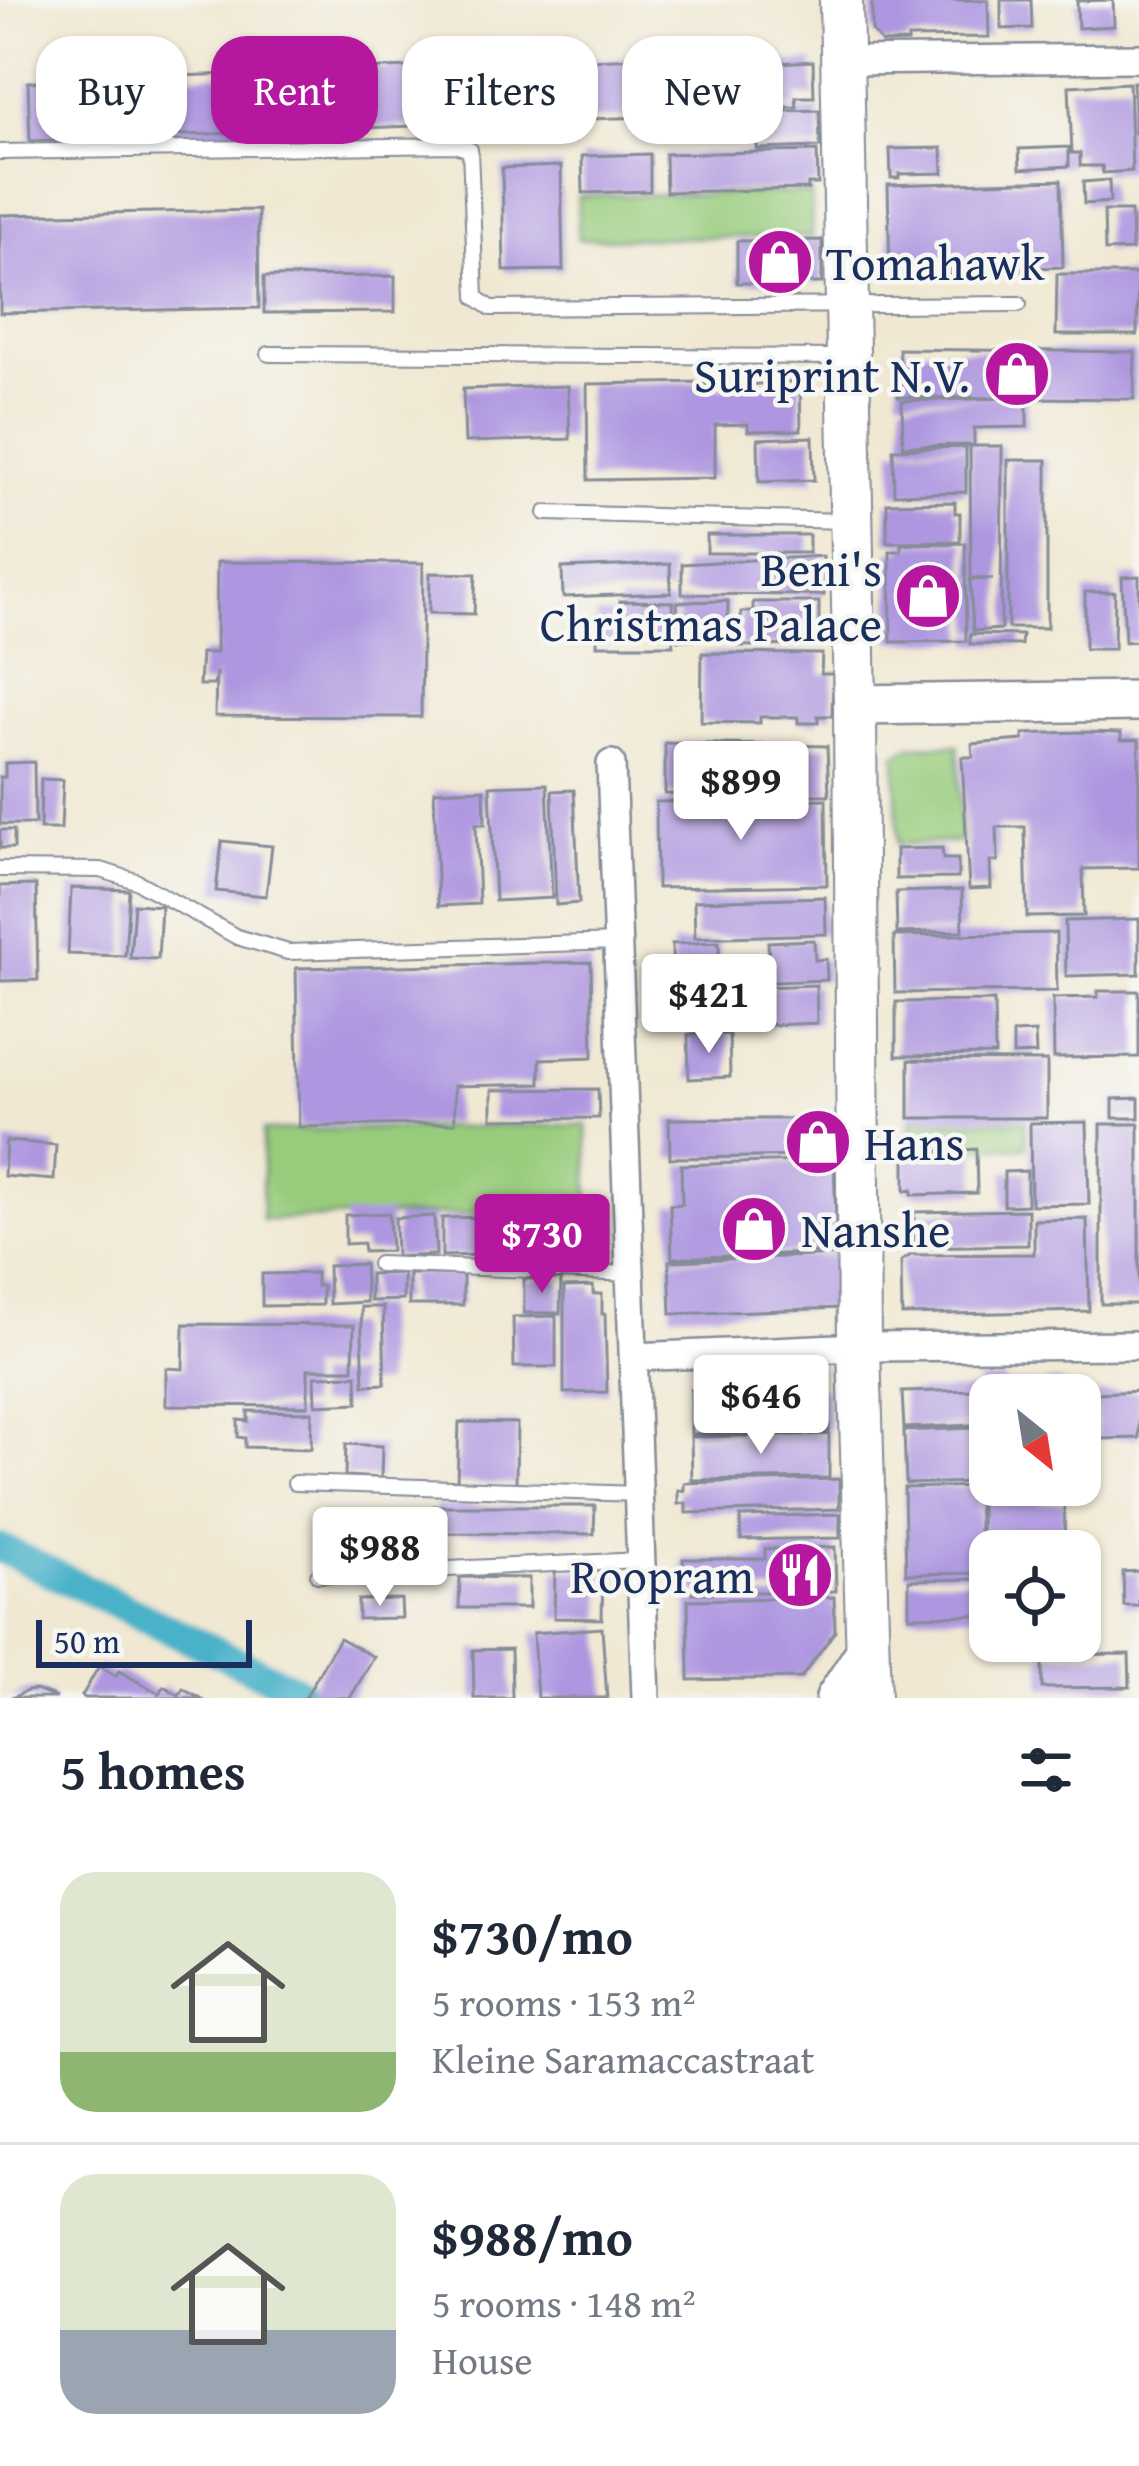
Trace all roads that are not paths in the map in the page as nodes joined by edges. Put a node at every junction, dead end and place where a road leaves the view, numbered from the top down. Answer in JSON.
{"nodes":[{"id":1,"x":841,"y":0,"type":"edge"},
{"id":2,"x":1139,"y":58,"type":"edge"},
{"id":3,"x":842,"y":62,"type":"junction"},
{"id":4,"x":0,"y":152,"type":"edge"},
{"id":5,"x":1019,"y":304,"type":"dead end"},
{"id":6,"x":847,"y":307,"type":"junction"},
{"id":7,"x":269,"y":354,"type":"dead end"},
{"id":8,"x":848,"y":358,"type":"junction"},
{"id":9,"x":546,"y":513,"type":"dead end"},
{"id":10,"x":851,"y":520,"type":"junction"},
{"id":11,"x":1139,"y":701,"type":"edge"},
{"id":12,"x":855,"y":705,"type":"junction"},
{"id":13,"x":610,"y":764,"type":"dead end"},
{"id":14,"x":0,"y":869,"type":"edge"},
{"id":15,"x":619,"y":942,"type":"junction"},
{"id":16,"x":379,"y":1264,"type":"dead end"},
{"id":17,"x":632,"y":1274,"type":"junction"},
{"id":18,"x":1139,"y":1345,"type":"edge"},
{"id":19,"x":859,"y":1347,"type":"junction"},
{"id":20,"x":635,"y":1357,"type":"junction"},
{"id":21,"x":296,"y":1484,"type":"dead end"},
{"id":22,"x":640,"y":1494,"type":"junction"},
{"id":23,"x":641,"y":1560,"type":"junction"},
{"id":24,"x":318,"y":1575,"type":"dead end"},
{"id":25,"x":867,"y":1650,"type":"junction"},
{"id":26,"x":646,"y":1698,"type":"edge"},
{"id":27,"x":836,"y":1698,"type":"edge"},
{"id":28,"x":869,"y":1698,"type":"edge"}],
"edges":[{"from":1,"to":3,"type":"main road"},
{"from":2,"to":3,"type":"street"},
{"from":3,"to":6,"type":"main road"},
{"from":4,"to":6,"type":"lane"},
{"from":5,"to":6,"type":"lane"},
{"from":6,"to":8,"type":"main road"},
{"from":7,"to":8,"type":"lane"},
{"from":8,"to":10,"type":"main road"},
{"from":9,"to":10,"type":"lane"},
{"from":10,"to":12,"type":"main road"},
{"from":11,"to":12,"type":"main road"},
{"from":12,"to":19,"type":"main road"},
{"from":13,"to":15,"type":"street"},
{"from":14,"to":15,"type":"lane"},
{"from":15,"to":17,"type":"street"},
{"from":16,"to":17,"type":"lane"},
{"from":17,"to":20,"type":"street"},
{"from":18,"to":19,"type":"street"},
{"from":19,"to":20,"type":"street"},
{"from":19,"to":25,"type":"main road"},
{"from":20,"to":22,"type":"street"},
{"from":21,"to":22,"type":"lane"},
{"from":22,"to":23,"type":"street"},
{"from":23,"to":24,"type":"lane"},
{"from":23,"to":26,"type":"street"},
{"from":25,"to":27,"type":"main road"},
{"from":25,"to":28,"type":"main road"}]}
